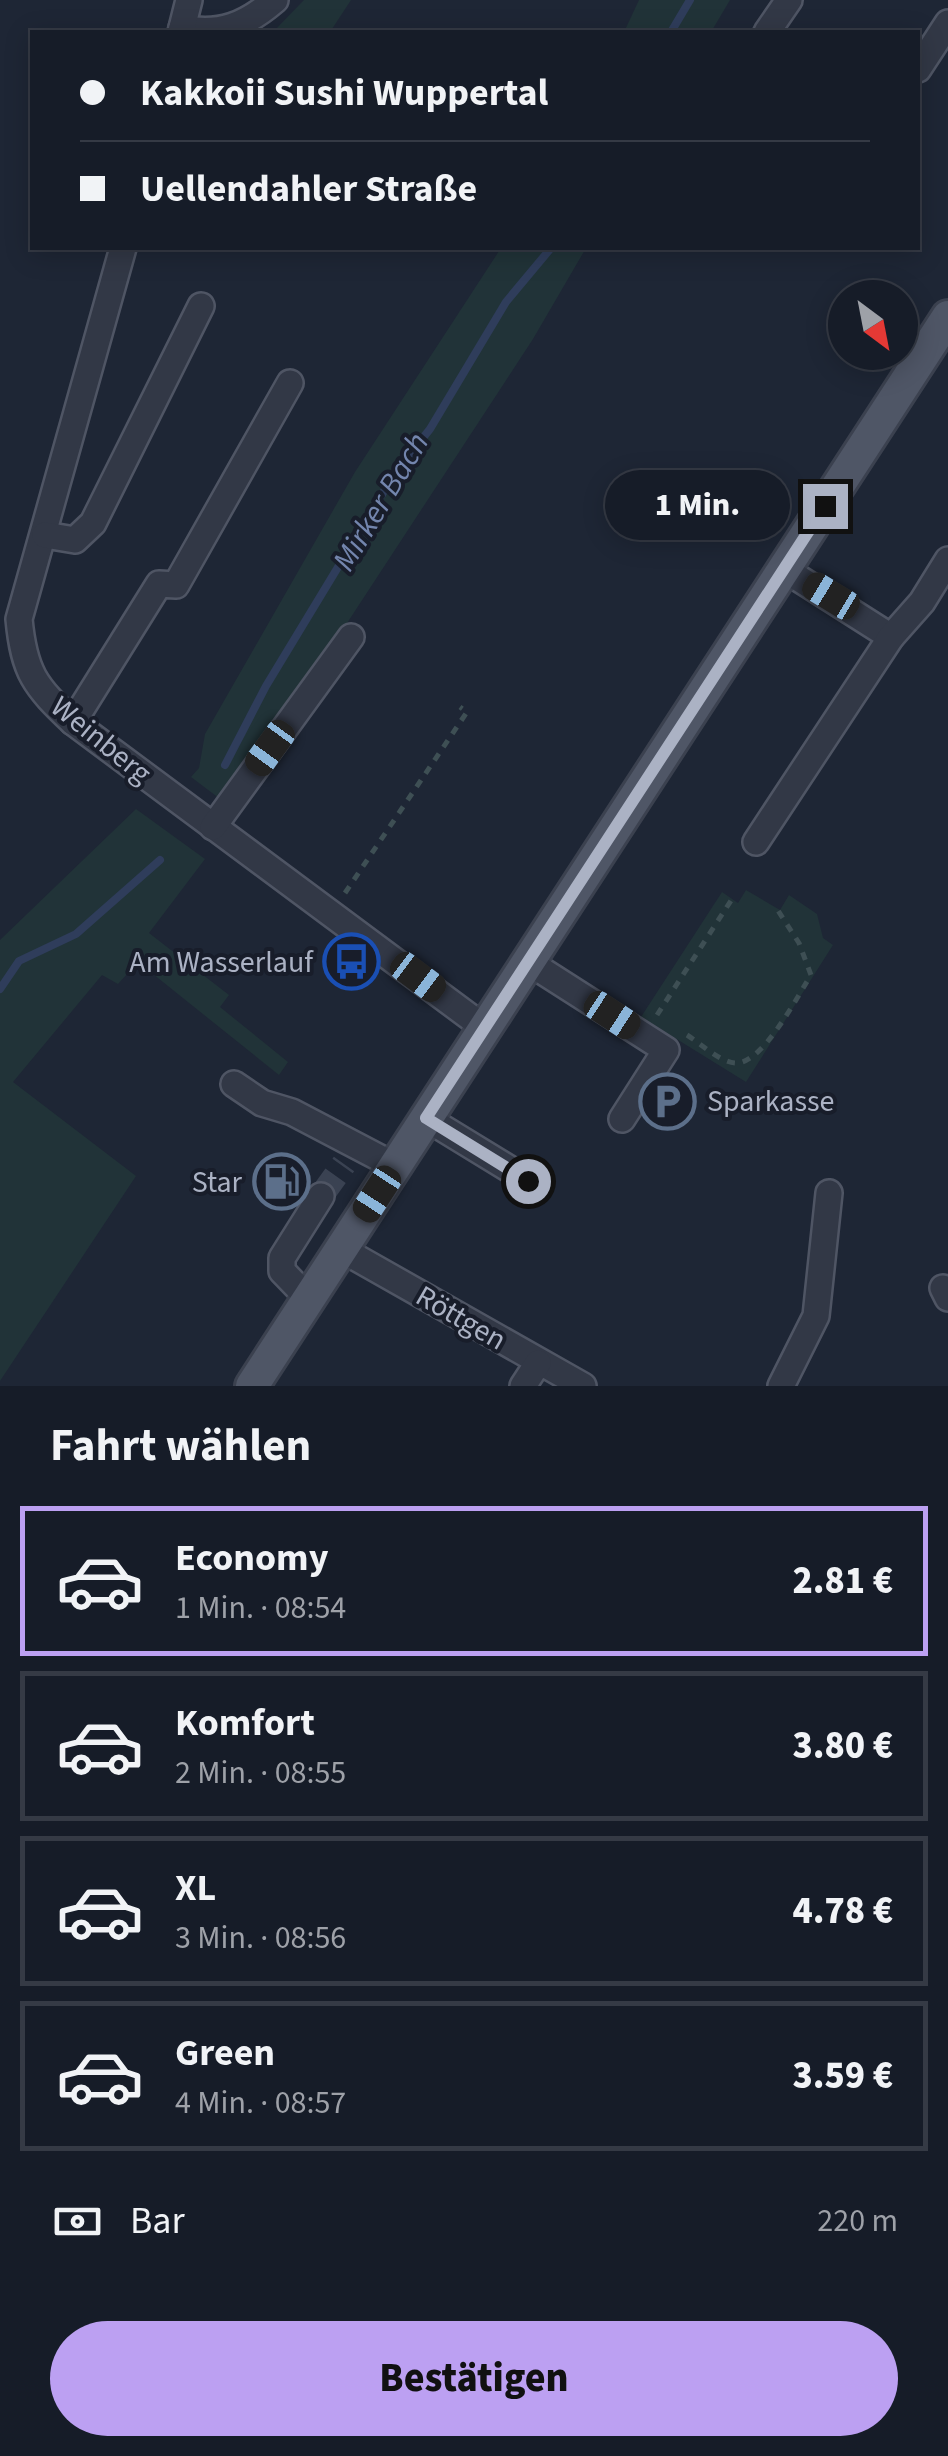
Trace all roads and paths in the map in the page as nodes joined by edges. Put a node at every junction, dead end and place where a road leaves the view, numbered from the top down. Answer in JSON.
{"nodes":[{"id":1,"x":189,"y":0,"type":"edge"},
{"id":2,"x":275,"y":0,"type":"edge"},
{"id":3,"x":789,"y":0,"type":"edge"},
{"id":4,"x":948,"y":23,"type":"edge"},
{"id":5,"x":777,"y":29,"type":"edge"},
{"id":6,"x":182,"y":30,"type":"edge"},
{"id":7,"x":221,"y":30,"type":"edge"},
{"id":8,"x":920,"y":66,"type":"edge"},
{"id":9,"x":122,"y":250,"type":"edge"},
{"id":10,"x":201,"y":306,"type":"dead end"},
{"id":11,"x":948,"y":317,"type":"edge"},
{"id":12,"x":290,"y":383,"type":"dead end"},
{"id":13,"x":45,"y":535,"type":"junction"},
{"id":14,"x":948,"y":560,"type":"edge"},
{"id":15,"x":784,"y":569,"type":"junction"},
{"id":16,"x":351,"y":637,"type":"dead end"},
{"id":17,"x":890,"y":637,"type":"junction"},
{"id":18,"x":11,"y":655,"type":"edge"},
{"id":19,"x":460,"y":707,"type":"dead end"},
{"id":20,"x":73,"y":722,"type":"junction"},
{"id":21,"x":213,"y":827,"type":"junction"},
{"id":22,"x":756,"y":842,"type":"dead end"},
{"id":23,"x":732,"y":899,"type":"dead end"},
{"id":24,"x":777,"y":909,"type":"dead end"},
{"id":25,"x":330,"y":914,"type":"junction"},
{"id":26,"x":530,"y":963,"type":"junction"},
{"id":27,"x":670,"y":1024,"type":"dead end"},
{"id":28,"x":486,"y":1029,"type":"junction"},
{"id":29,"x":684,"y":1033,"type":"dead end"},
{"id":30,"x":234,"y":1084,"type":"dead end"},
{"id":31,"x":426,"y":1118,"type":"junction"},
{"id":32,"x":622,"y":1119,"type":"dead end"},
{"id":33,"x":395,"y":1166,"type":"junction"},
{"id":34,"x":528,"y":1181,"type":"dead end"},
{"id":35,"x":830,"y":1194,"type":"dead end"},
{"id":36,"x":322,"y":1196,"type":"tunnel mouth"},
{"id":37,"x":341,"y":1249,"type":"junction"},
{"id":38,"x":309,"y":1298,"type":"junction"},
{"id":39,"x":538,"y":1363,"type":"junction"},
{"id":40,"x":252,"y":1386,"type":"edge"},
{"id":41,"x":523,"y":1386,"type":"edge"},
{"id":42,"x":583,"y":1386,"type":"edge"},
{"id":43,"x":781,"y":1386,"type":"edge"}],
"edges":[{"from":1,"to":6,"type":"street"},
{"from":2,"to":7,"type":"street"},
{"from":3,"to":5,"type":"street"},
{"from":4,"to":8,"type":"street"},
{"from":9,"to":13,"type":"street","name":"Weinberg"},
{"from":10,"to":13,"type":"street"},
{"from":11,"to":15,"type":"main road"},
{"from":12,"to":20,"type":"street"},
{"from":13,"to":18,"type":"street","name":"Weinberg"},
{"from":14,"to":17,"type":"street"},
{"from":15,"to":17,"type":"street"},
{"from":15,"to":26,"type":"main road"},
{"from":16,"to":21,"type":"street"},
{"from":17,"to":22,"type":"street"},
{"from":18,"to":20,"type":"street","name":"Weinberg"},
{"from":19,"to":25,"type":"path"},
{"from":20,"to":21,"type":"street","name":"Weinberg"},
{"from":21,"to":25,"type":"street","name":"Weinberg"},
{"from":23,"to":27,"type":"path"},
{"from":24,"to":29,"type":"path"},
{"from":25,"to":28,"type":"street","name":"Weinberg"},
{"from":26,"to":28,"type":"main road"},
{"from":26,"to":32,"type":"street"},
{"from":28,"to":31,"type":"main road"},
{"from":30,"to":33,"type":"street"},
{"from":31,"to":33,"type":"main road"},
{"from":31,"to":34,"type":"street"},
{"from":33,"to":37,"type":"main road"},
{"from":35,"to":43,"type":"street"},
{"from":36,"to":38,"type":"street"},
{"from":37,"to":38,"type":"main road"},
{"from":37,"to":39,"type":"street","name":"Röttgen"},
{"from":38,"to":40,"type":"main road"},
{"from":39,"to":41,"type":"street"},
{"from":39,"to":42,"type":"street","name":"Röttgen"}]}
